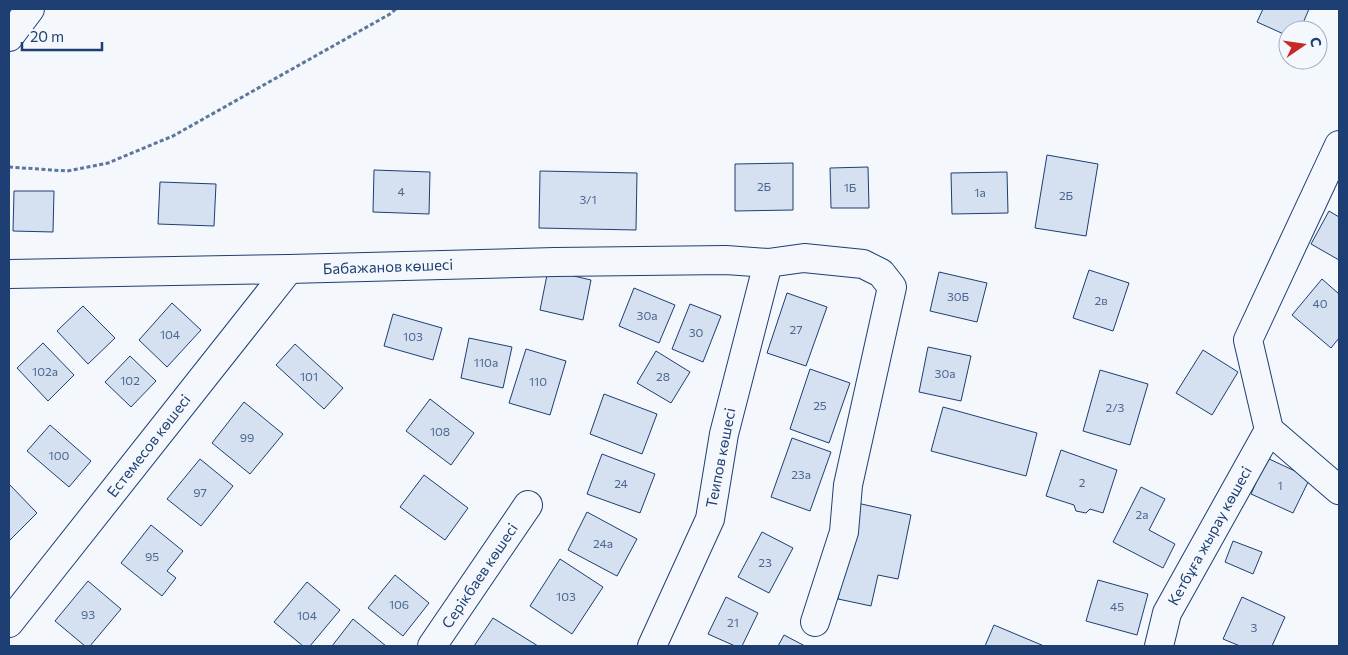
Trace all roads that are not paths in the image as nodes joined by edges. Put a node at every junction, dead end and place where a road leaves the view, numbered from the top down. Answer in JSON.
{"nodes":[{"id":1,"x":30,"y":9,"type":"edge"},
{"id":2,"x":9,"y":37,"type":"edge"},
{"id":3,"x":1339,"y":145,"type":"edge"},
{"id":4,"x":768,"y":263,"type":"junction"},
{"id":5,"x":289,"y":270,"type":"junction"},
{"id":6,"x":9,"y":274,"type":"edge"},
{"id":7,"x":1269,"y":430,"type":"junction"},
{"id":8,"x":1339,"y":490,"type":"edge"},
{"id":9,"x":528,"y":505,"type":"dead end"},
{"id":10,"x":815,"y":622,"type":"dead end"},
{"id":11,"x":9,"y":623,"type":"edge"},
{"id":12,"x":432,"y":646,"type":"edge"},
{"id":13,"x":652,"y":646,"type":"edge"},
{"id":14,"x":1159,"y":646,"type":"edge"}],
"edges":[{"from":1,"to":2,"type":"street"},
{"from":3,"to":7,"type":"street"},
{"from":4,"to":5,"type":"street","name":"Бабажанов көшесі"},
{"from":4,"to":10,"type":"street","name":"Бабажанов көшесі"},
{"from":4,"to":13,"type":"street","name":"Теипов көшесі"},
{"from":5,"to":6,"type":"street","name":"Бабажанов көшесі"},
{"from":5,"to":11,"type":"street","name":"Естемесов көшесі"},
{"from":7,"to":8,"type":"street"},
{"from":7,"to":14,"type":"street","name":"Кетбұға жырау көшесі"},
{"from":9,"to":12,"type":"street","name":"Серікбаев көшесі"}]}
